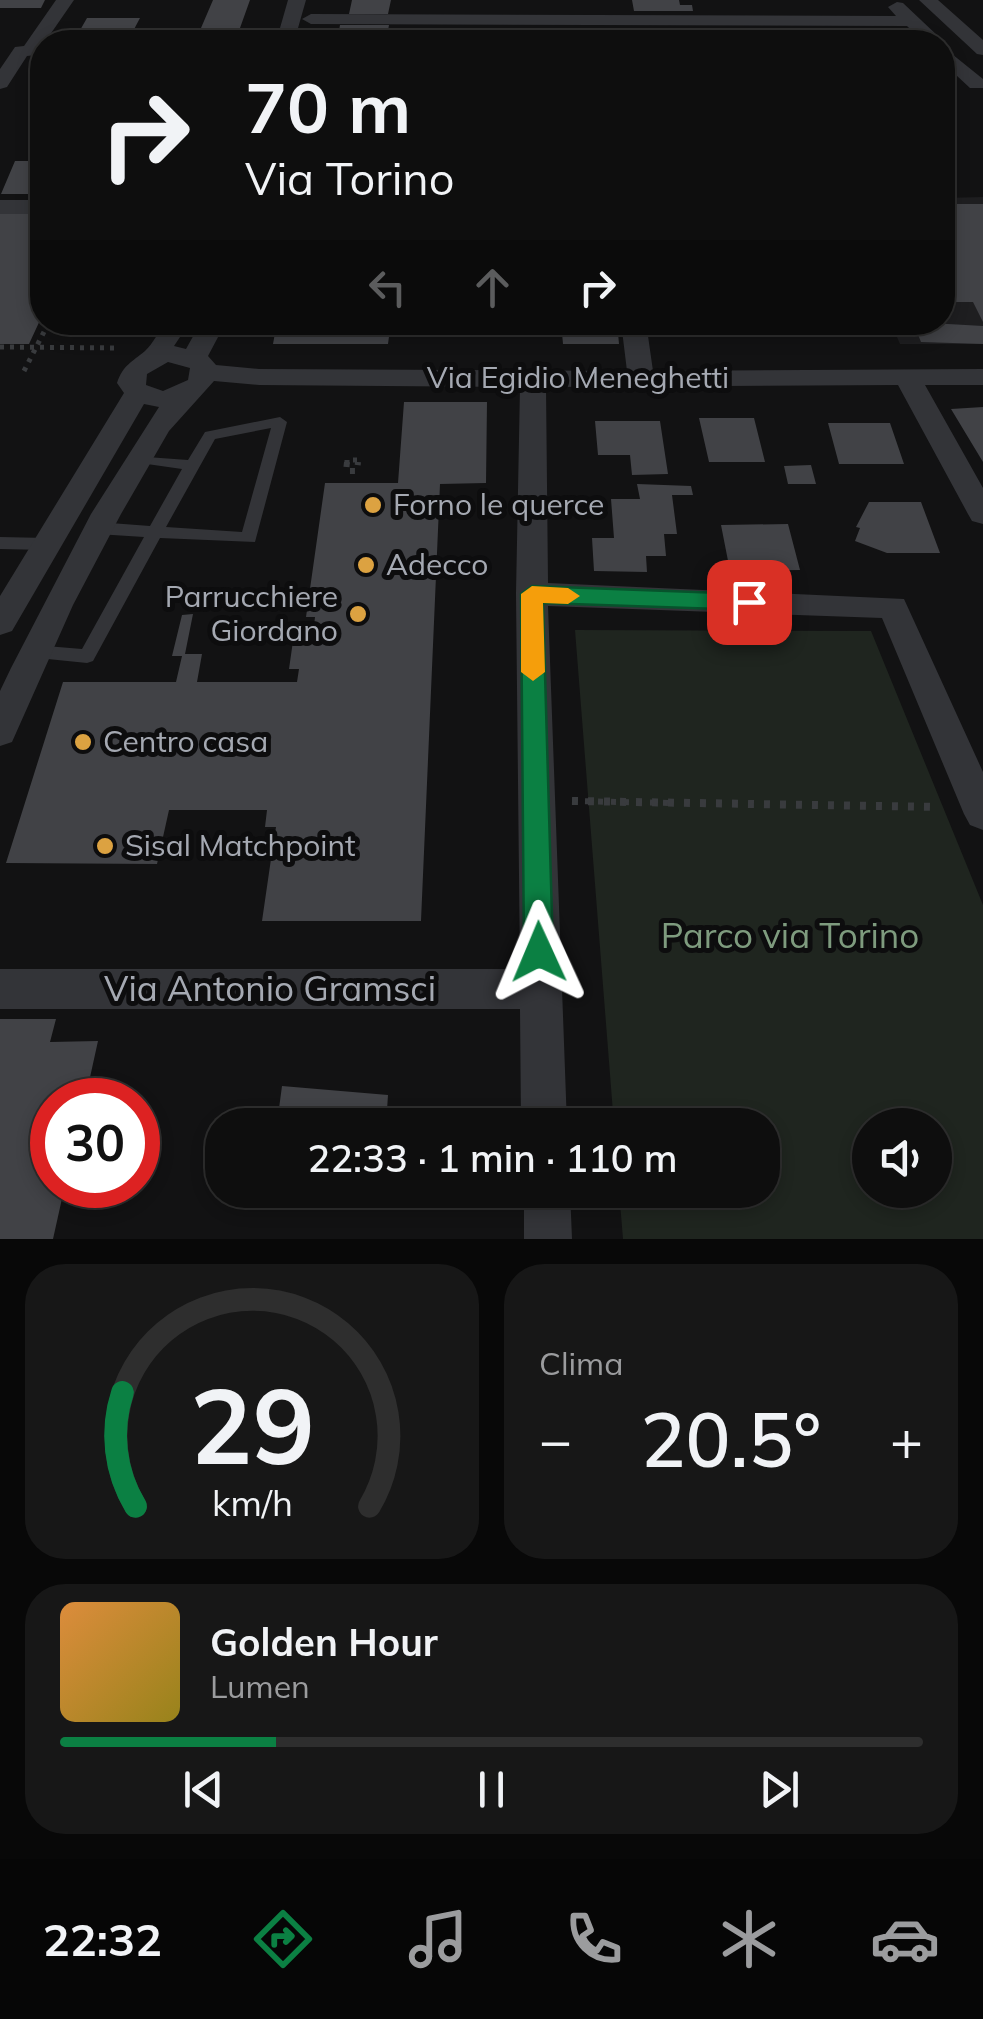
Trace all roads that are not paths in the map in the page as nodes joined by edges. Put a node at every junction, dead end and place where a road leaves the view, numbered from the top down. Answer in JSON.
{"nodes":[{"id":1,"x":65,"y":0,"type":"edge"},
{"id":2,"x":296,"y":0,"type":"edge"},
{"id":3,"x":317,"y":0,"type":"edge"},
{"id":4,"x":890,"y":0,"type":"edge"},
{"id":5,"x":928,"y":0,"type":"edge"},
{"id":6,"x":590,"y":10,"type":"edge"},
{"id":7,"x":311,"y":19,"type":"junction"},
{"id":8,"x":912,"y":21,"type":"junction"},
{"id":9,"x":45,"y":30,"type":"edge"},
{"id":10,"x":288,"y":30,"type":"edge"},
{"id":11,"x":308,"y":30,"type":"edge"},
{"id":12,"x":921,"y":30,"type":"edge"},
{"id":13,"x":983,"y":50,"type":"edge"},
{"id":14,"x":0,"y":51,"type":"edge"},
{"id":15,"x":30,"y":51,"type":"edge"},
{"id":16,"x":30,"y":52,"type":"edge"},
{"id":17,"x":955,"y":62,"type":"edge"},
{"id":18,"x":0,"y":83,"type":"edge"},
{"id":19,"x":980,"y":84,"type":"edge"},
{"id":20,"x":955,"y":87,"type":"edge"},
{"id":21,"x":0,"y":207,"type":"edge"},
{"id":22,"x":30,"y":207,"type":"edge"},
{"id":23,"x":164,"y":335,"type":"edge"},
{"id":24,"x":209,"y":335,"type":"edge"},
{"id":25,"x":635,"y":335,"type":"edge"},
{"id":26,"x":144,"y":353,"type":"junction"},
{"id":27,"x":907,"y":376,"type":"junction"},
{"id":28,"x":983,"y":377,"type":"edge"},
{"id":29,"x":641,"y":378,"type":"junction"},
{"id":30,"x":194,"y":379,"type":"junction"},
{"id":31,"x":534,"y":379,"type":"junction"},
{"id":32,"x":137,"y":393,"type":"junction"},
{"id":33,"x":138,"y":459,"type":"junction"},
{"id":34,"x":192,"y":464,"type":"junction"},
{"id":35,"x":983,"y":514,"type":"edge"},
{"id":36,"x":97,"y":528,"type":"junction"},
{"id":37,"x":155,"y":532,"type":"junction"},
{"id":38,"x":0,"y":543,"type":"edge"},
{"id":39,"x":48,"y":544,"type":"junction"},
{"id":40,"x":532,"y":594,"type":"junction"},
{"id":41,"x":0,"y":624,"type":"edge"},
{"id":42,"x":34,"y":652,"type":"junction"},
{"id":43,"x":0,"y":732,"type":"edge"},
{"id":44,"x":982,"y":811,"type":"edge"},
{"id":45,"x":0,"y":989,"type":"edge"},
{"id":46,"x":540,"y":990,"type":"junction"},
{"id":47,"x":543,"y":1108,"type":"edge"},
{"id":48,"x":547,"y":1208,"type":"edge"},
{"id":49,"x":548,"y":1239,"type":"edge"}],
"edges":[{"from":1,"to":9,"type":"street"},
{"from":2,"to":10,"type":"street"},
{"from":3,"to":7,"type":"street"},
{"from":4,"to":8,"type":"street"},
{"from":5,"to":13,"type":"street"},
{"from":6,"to":7,"type":"street"},
{"from":6,"to":8,"type":"street"},
{"from":7,"to":11,"type":"street"},
{"from":8,"to":12,"type":"street"},
{"from":14,"to":15,"type":"street"},
{"from":16,"to":18,"type":"street"},
{"from":17,"to":19,"type":"street"},
{"from":19,"to":20,"type":"street"},
{"from":21,"to":22,"type":"street"},
{"from":23,"to":26,"type":"street"},
{"from":24,"to":30,"type":"street"},
{"from":25,"to":29,"type":"street"},
{"from":26,"to":30,"type":"street"},
{"from":26,"to":32,"type":"street"},
{"from":27,"to":28,"type":"street","name":"Via Egidio Meneghetti"},
{"from":27,"to":29,"type":"street","name":"Via Egidio Meneghetti"},
{"from":27,"to":35,"type":"street"},
{"from":29,"to":31,"type":"street","name":"Via Egidio Meneghetti"},
{"from":30,"to":31,"type":"street","name":"Via Egidio Meneghetti"},
{"from":30,"to":32,"type":"street"},
{"from":30,"to":33,"type":"street"},
{"from":31,"to":40,"type":"street"},
{"from":32,"to":39,"type":"street"},
{"from":33,"to":34,"type":"lane"},
{"from":33,"to":36,"type":"street"},
{"from":34,"to":37,"type":"lane"},
{"from":34,"to":37,"type":"lane"},
{"from":36,"to":37,"type":"lane"},
{"from":36,"to":42,"type":"street"},
{"from":37,"to":42,"type":"lane"},
{"from":38,"to":39,"type":"lane"},
{"from":39,"to":41,"type":"street"},
{"from":40,"to":44,"type":"street"},
{"from":40,"to":46,"type":"street"},
{"from":42,"to":43,"type":"street"},
{"from":45,"to":46,"type":"street","name":"Via Antonio Gramsci"},
{"from":46,"to":47,"type":"street"},
{"from":48,"to":49,"type":"street"}]}
